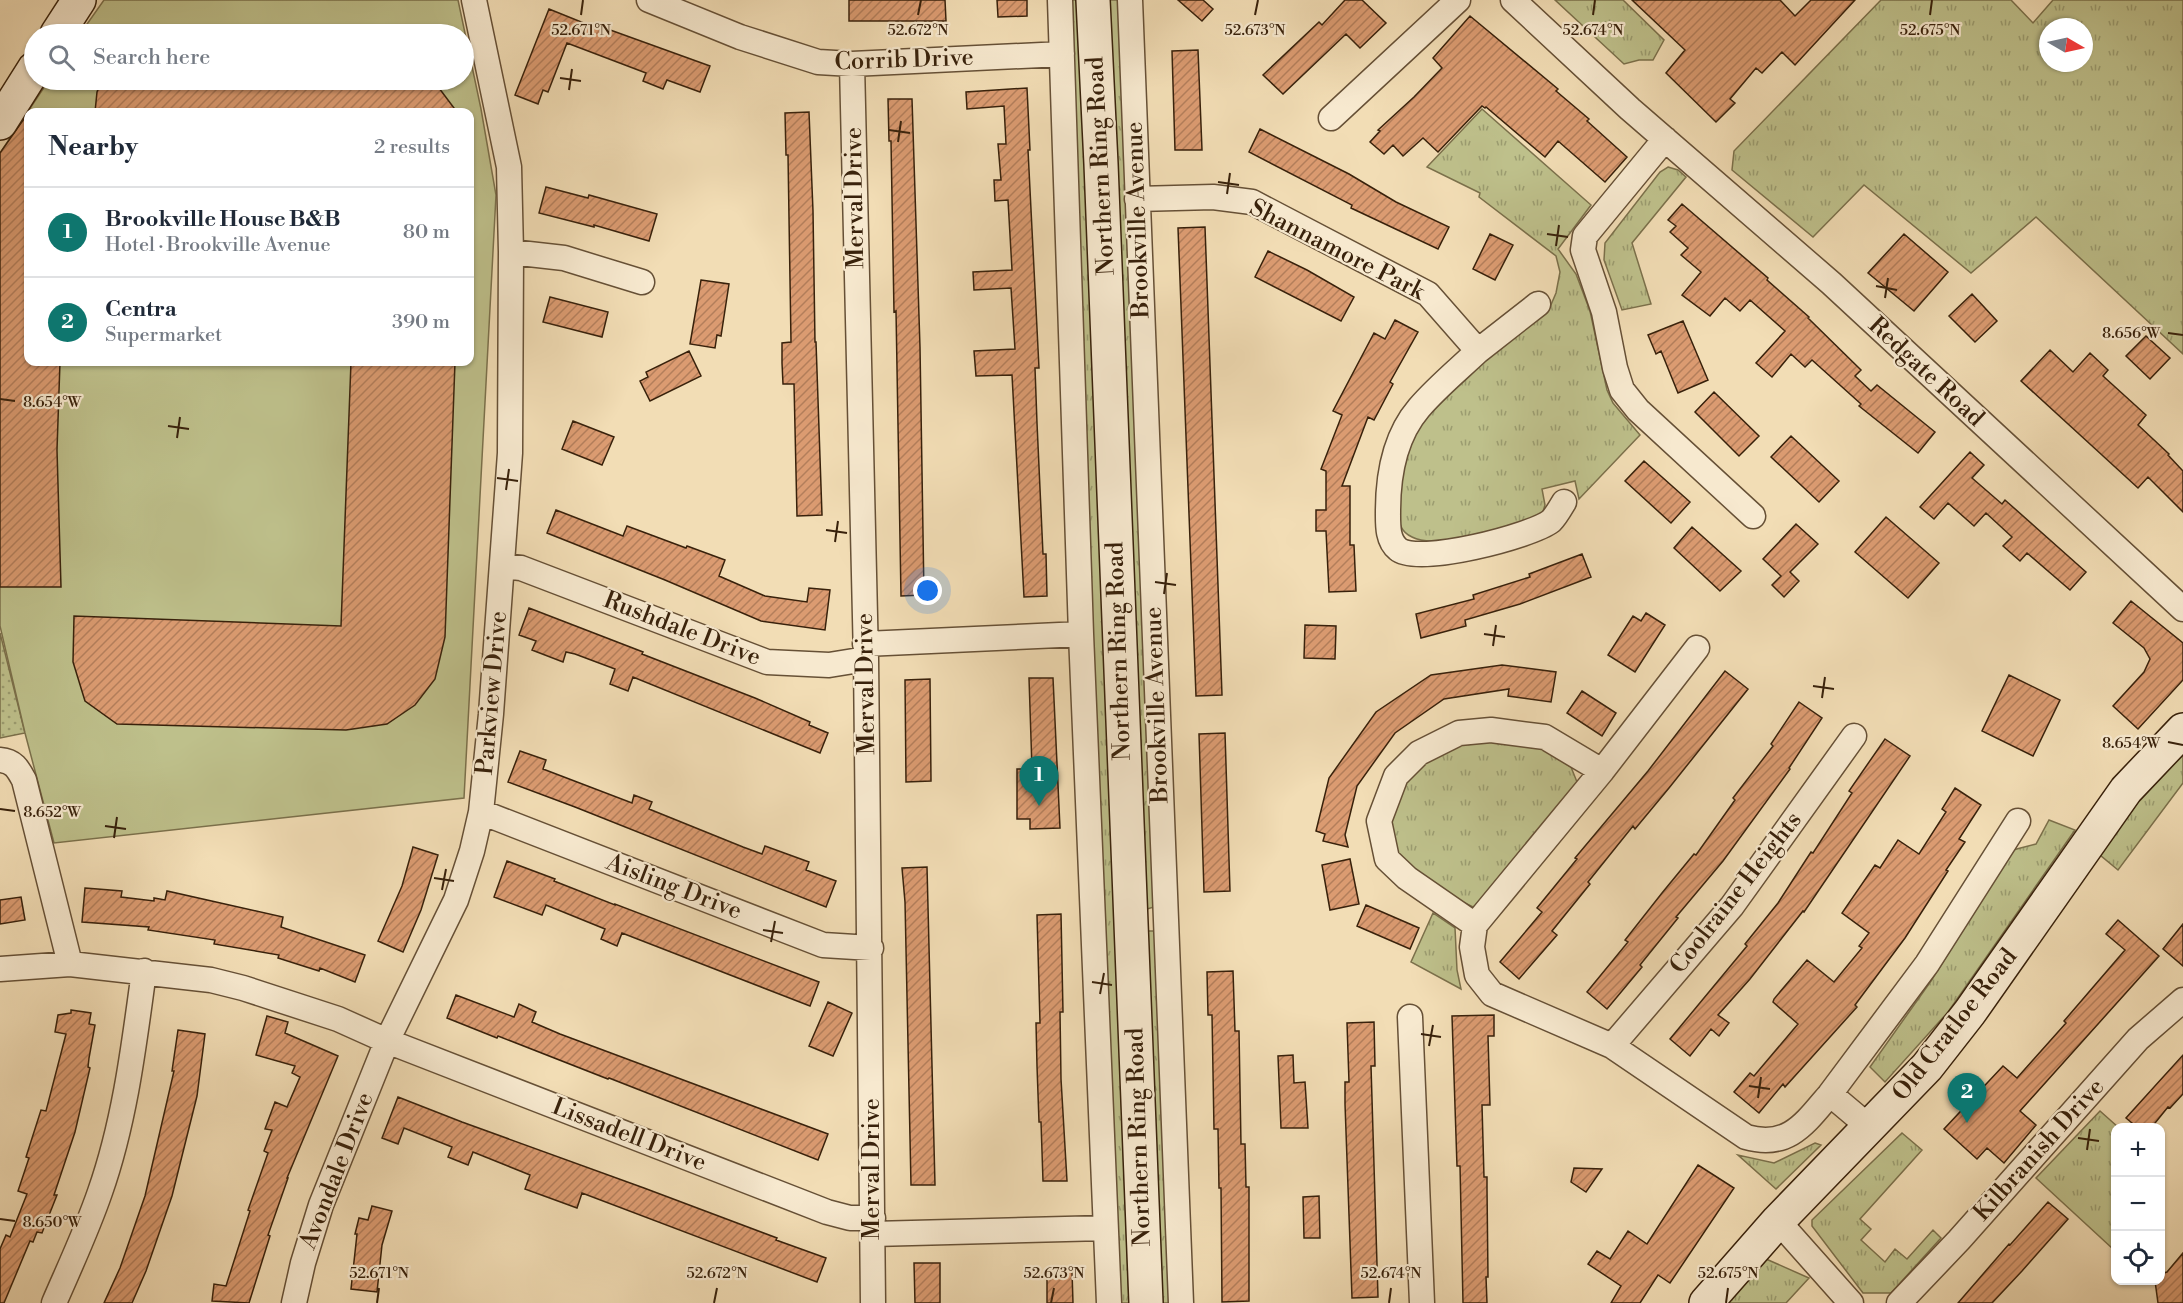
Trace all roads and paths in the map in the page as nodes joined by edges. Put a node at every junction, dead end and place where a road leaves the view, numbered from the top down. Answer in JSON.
{"nodes":[{"id":1,"x":79,"y":0,"type":"edge"},
{"id":2,"x":474,"y":0,"type":"edge"},
{"id":3,"x":649,"y":0,"type":"edge"},
{"id":4,"x":1060,"y":0,"type":"edge"},
{"id":5,"x":1093,"y":0,"type":"edge"},
{"id":6,"x":1130,"y":0,"type":"edge"},
{"id":7,"x":1458,"y":0,"type":"edge"},
{"id":8,"x":1513,"y":0,"type":"edge"},
{"id":9,"x":63,"y":24,"type":"edge"},
{"id":10,"x":1062,"y":54,"type":"junction"},
{"id":11,"x":852,"y":64,"type":"junction"},
{"id":12,"x":24,"y":85,"type":"edge"},
{"id":13,"x":1331,"y":118,"type":"dead end"},
{"id":14,"x":0,"y":123,"type":"edge"},
{"id":15,"x":1665,"y":139,"type":"junction"},
{"id":16,"x":1137,"y":199,"type":"junction"},
{"id":17,"x":511,"y":252,"type":"junction"},
{"id":18,"x":642,"y":282,"type":"dead end"},
{"id":19,"x":1538,"y":304,"type":"dead end"},
{"id":20,"x":1478,"y":351,"type":"junction"},
{"id":21,"x":1564,"y":502,"type":"dead end"},
{"id":22,"x":1753,"y":516,"type":"dead end"},
{"id":23,"x":502,"y":566,"type":"junction"},
{"id":24,"x":2183,"y":609,"type":"edge"},
{"id":25,"x":1080,"y":633,"type":"junction"},
{"id":26,"x":1697,"y":648,"type":"dead end"},
{"id":27,"x":866,"y":651,"type":"junction"},
{"id":28,"x":2183,"y":730,"type":"edge"},
{"id":29,"x":1854,"y":736,"type":"dead end"},
{"id":30,"x":0,"y":760,"type":"edge"},
{"id":31,"x":1602,"y":771,"type":"junction"},
{"id":32,"x":482,"y":812,"type":"junction"},
{"id":33,"x":2018,"y":820,"type":"dead end"},
{"id":34,"x":1475,"y":924,"type":"junction"},
{"id":35,"x":870,"y":948,"type":"junction"},
{"id":36,"x":70,"y":964,"type":"junction"},
{"id":37,"x":0,"y":969,"type":"edge"},
{"id":38,"x":144,"y":971,"type":"junction"},
{"id":39,"x":2183,"y":1000,"type":"edge"},
{"id":40,"x":1410,"y":1017,"type":"dead end"},
{"id":41,"x":387,"y":1041,"type":"junction"},
{"id":42,"x":1612,"y":1046,"type":"junction"},
{"id":43,"x":1830,"y":1094,"type":"junction"},
{"id":44,"x":1868,"y":1126,"type":"junction"},
{"id":45,"x":1778,"y":1221,"type":"junction"},
{"id":46,"x":873,"y":1226,"type":"junction"},
{"id":47,"x":1105,"y":1228,"type":"junction"},
{"id":48,"x":54,"y":1303,"type":"edge"},
{"id":49,"x":294,"y":1303,"type":"edge"},
{"id":50,"x":873,"y":1303,"type":"edge"},
{"id":51,"x":1109,"y":1303,"type":"edge"},
{"id":52,"x":1146,"y":1303,"type":"edge"},
{"id":53,"x":1181,"y":1303,"type":"edge"},
{"id":54,"x":1422,"y":1303,"type":"edge"},
{"id":55,"x":1707,"y":1303,"type":"edge"},
{"id":56,"x":1851,"y":1303,"type":"edge"},
{"id":57,"x":1899,"y":1303,"type":"edge"}],
"edges":[{"from":1,"to":9,"type":"main road"},
{"from":2,"to":17,"type":"street","name":"Parkview Drive"},
{"from":3,"to":11,"type":"street","name":"Corrib Drive"},
{"from":4,"to":10,"type":"street"},
{"from":5,"to":52,"type":"main road","name":"Northern Ring Road"},
{"from":6,"to":16,"type":"street","name":"Brookville Avenue"},
{"from":7,"to":13,"type":"street"},
{"from":8,"to":15,"type":"street","name":"Redgate Road"},
{"from":10,"to":11,"type":"street","name":"Corrib Drive"},
{"from":10,"to":25,"type":"street"},
{"from":11,"to":27,"type":"street","name":"Merval Drive"},
{"from":12,"to":14,"type":"main road"},
{"from":15,"to":22,"type":"street"},
{"from":15,"to":24,"type":"street","name":"Redgate Road"},
{"from":16,"to":20,"type":"street","name":"Shannamore Park"},
{"from":16,"to":53,"type":"street","name":"Brookville Avenue"},
{"from":17,"to":18,"type":"street"},
{"from":17,"to":23,"type":"street","name":"Parkview Drive"},
{"from":19,"to":20,"type":"street"},
{"from":20,"to":21,"type":"street"},
{"from":23,"to":27,"type":"street","name":"Rushdale Drive"},
{"from":23,"to":32,"type":"street","name":"Parkview Drive"},
{"from":25,"to":27,"type":"street","name":"Rushdale Drive"},
{"from":25,"to":47,"type":"street"},
{"from":26,"to":31,"type":"street"},
{"from":27,"to":35,"type":"street","name":"Merval Drive"},
{"from":28,"to":44,"type":"main road","name":"Old Cratloe Road"},
{"from":29,"to":42,"type":"street","name":"Coolraine Heights"},
{"from":30,"to":36,"type":"street"},
{"from":31,"to":34,"type":"street"},
{"from":31,"to":34,"type":"street"},
{"from":32,"to":35,"type":"street","name":"Aisling Drive"},
{"from":32,"to":41,"type":"street","name":"Parkview Drive"},
{"from":33,"to":43,"type":"street"},
{"from":34,"to":42,"type":"street"},
{"from":35,"to":46,"type":"street","name":"Merval Drive"},
{"from":36,"to":37,"type":"street"},
{"from":36,"to":38,"type":"street"},
{"from":38,"to":41,"type":"street"},
{"from":38,"to":48,"type":"street"},
{"from":39,"to":57,"type":"street","name":"Kilbranish Drive"},
{"from":40,"to":54,"type":"street"},
{"from":41,"to":46,"type":"street","name":"Lissadell Drive"},
{"from":41,"to":49,"type":"street","name":"Avondale Drive"},
{"from":42,"to":43,"type":"street"},
{"from":43,"to":44,"type":"street"},
{"from":44,"to":45,"type":"main road","name":"Old Cratloe Road"},
{"from":45,"to":55,"type":"main road","name":"Old Cratloe Road"},
{"from":45,"to":56,"type":"street"},
{"from":46,"to":47,"type":"street","name":"Lissadell Drive"},
{"from":46,"to":50,"type":"street","name":"Merval Drive"},
{"from":47,"to":51,"type":"street"}]}
